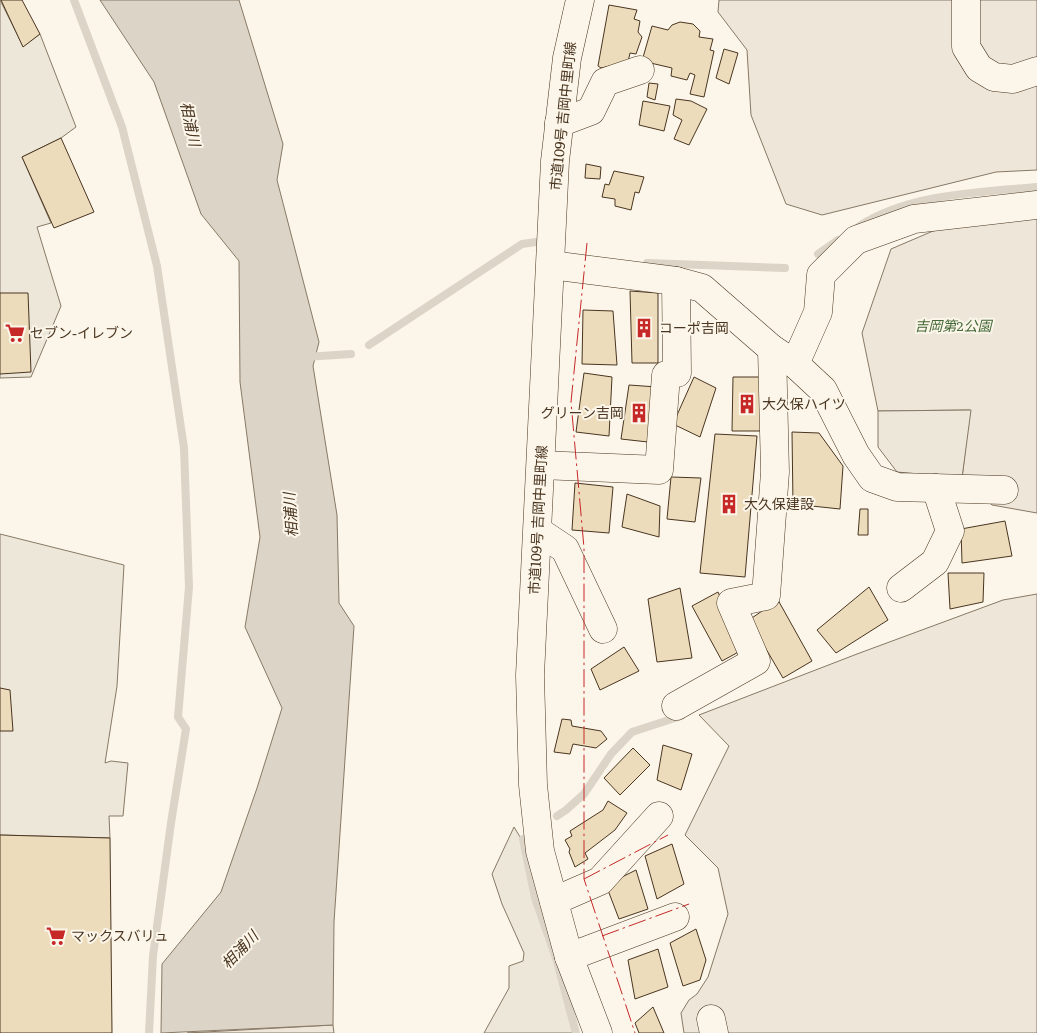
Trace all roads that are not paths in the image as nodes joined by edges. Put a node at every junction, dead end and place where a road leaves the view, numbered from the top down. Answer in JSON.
{"nodes":[{"id":1,"x":580,"y":0,"type":"edge"},
{"id":2,"x":966,"y":0,"type":"edge"},
{"id":3,"x":640,"y":70,"type":"dead end"},
{"id":4,"x":1037,"y":71,"type":"edge"},
{"id":5,"x":559,"y":123,"type":"junction"},
{"id":6,"x":1037,"y":206,"type":"edge"},
{"id":7,"x":551,"y":265,"type":"junction"},
{"id":8,"x":676,"y":281,"type":"junction"},
{"id":9,"x":772,"y":349,"type":"junction"},
{"id":10,"x":795,"y":364,"type":"junction"},
{"id":11,"x":541,"y":465,"type":"junction"},
{"id":12,"x":936,"y":488,"type":"junction"},
{"id":13,"x":1004,"y":490,"type":"dead end"},
{"id":14,"x":538,"y":531,"type":"junction"},
{"id":15,"x":901,"y":588,"type":"dead end"},
{"id":16,"x":603,"y":629,"type":"dead end"},
{"id":17,"x":676,"y":706,"type":"dead end"},
{"id":18,"x":659,"y":816,"type":"dead end"},
{"id":19,"x":554,"y":901,"type":"junction"},
{"id":20,"x":675,"y":917,"type":"dead end"},
{"id":21,"x":570,"y":957,"type":"junction"},
{"id":22,"x":598,"y":1033,"type":"edge"}],
"edges":[{"from":1,"to":5,"type":"street","name":"市道109号 吉岡中里町線"},
{"from":2,"to":4,"type":"street"},
{"from":3,"to":5,"type":"street"},
{"from":5,"to":7,"type":"street","name":"市道109号 吉岡中里町線"},
{"from":6,"to":10,"type":"street"},
{"from":7,"to":8,"type":"street"},
{"from":7,"to":11,"type":"street","name":"市道109号 吉岡中里町線"},
{"from":8,"to":9,"type":"street"},
{"from":8,"to":11,"type":"street"},
{"from":9,"to":10,"type":"street"},
{"from":9,"to":17,"type":"street"},
{"from":10,"to":12,"type":"street"},
{"from":11,"to":14,"type":"street","name":"市道109号 吉岡中里町線"},
{"from":12,"to":13,"type":"street"},
{"from":12,"to":15,"type":"street"},
{"from":14,"to":16,"type":"street"},
{"from":14,"to":19,"type":"street","name":"市道109号 吉岡中里町線"},
{"from":18,"to":19,"type":"street"},
{"from":19,"to":21,"type":"street","name":"市道109号 吉岡中里町線"},
{"from":20,"to":21,"type":"street"},
{"from":21,"to":22,"type":"street","name":"市道109号 吉岡中里町線"}]}
